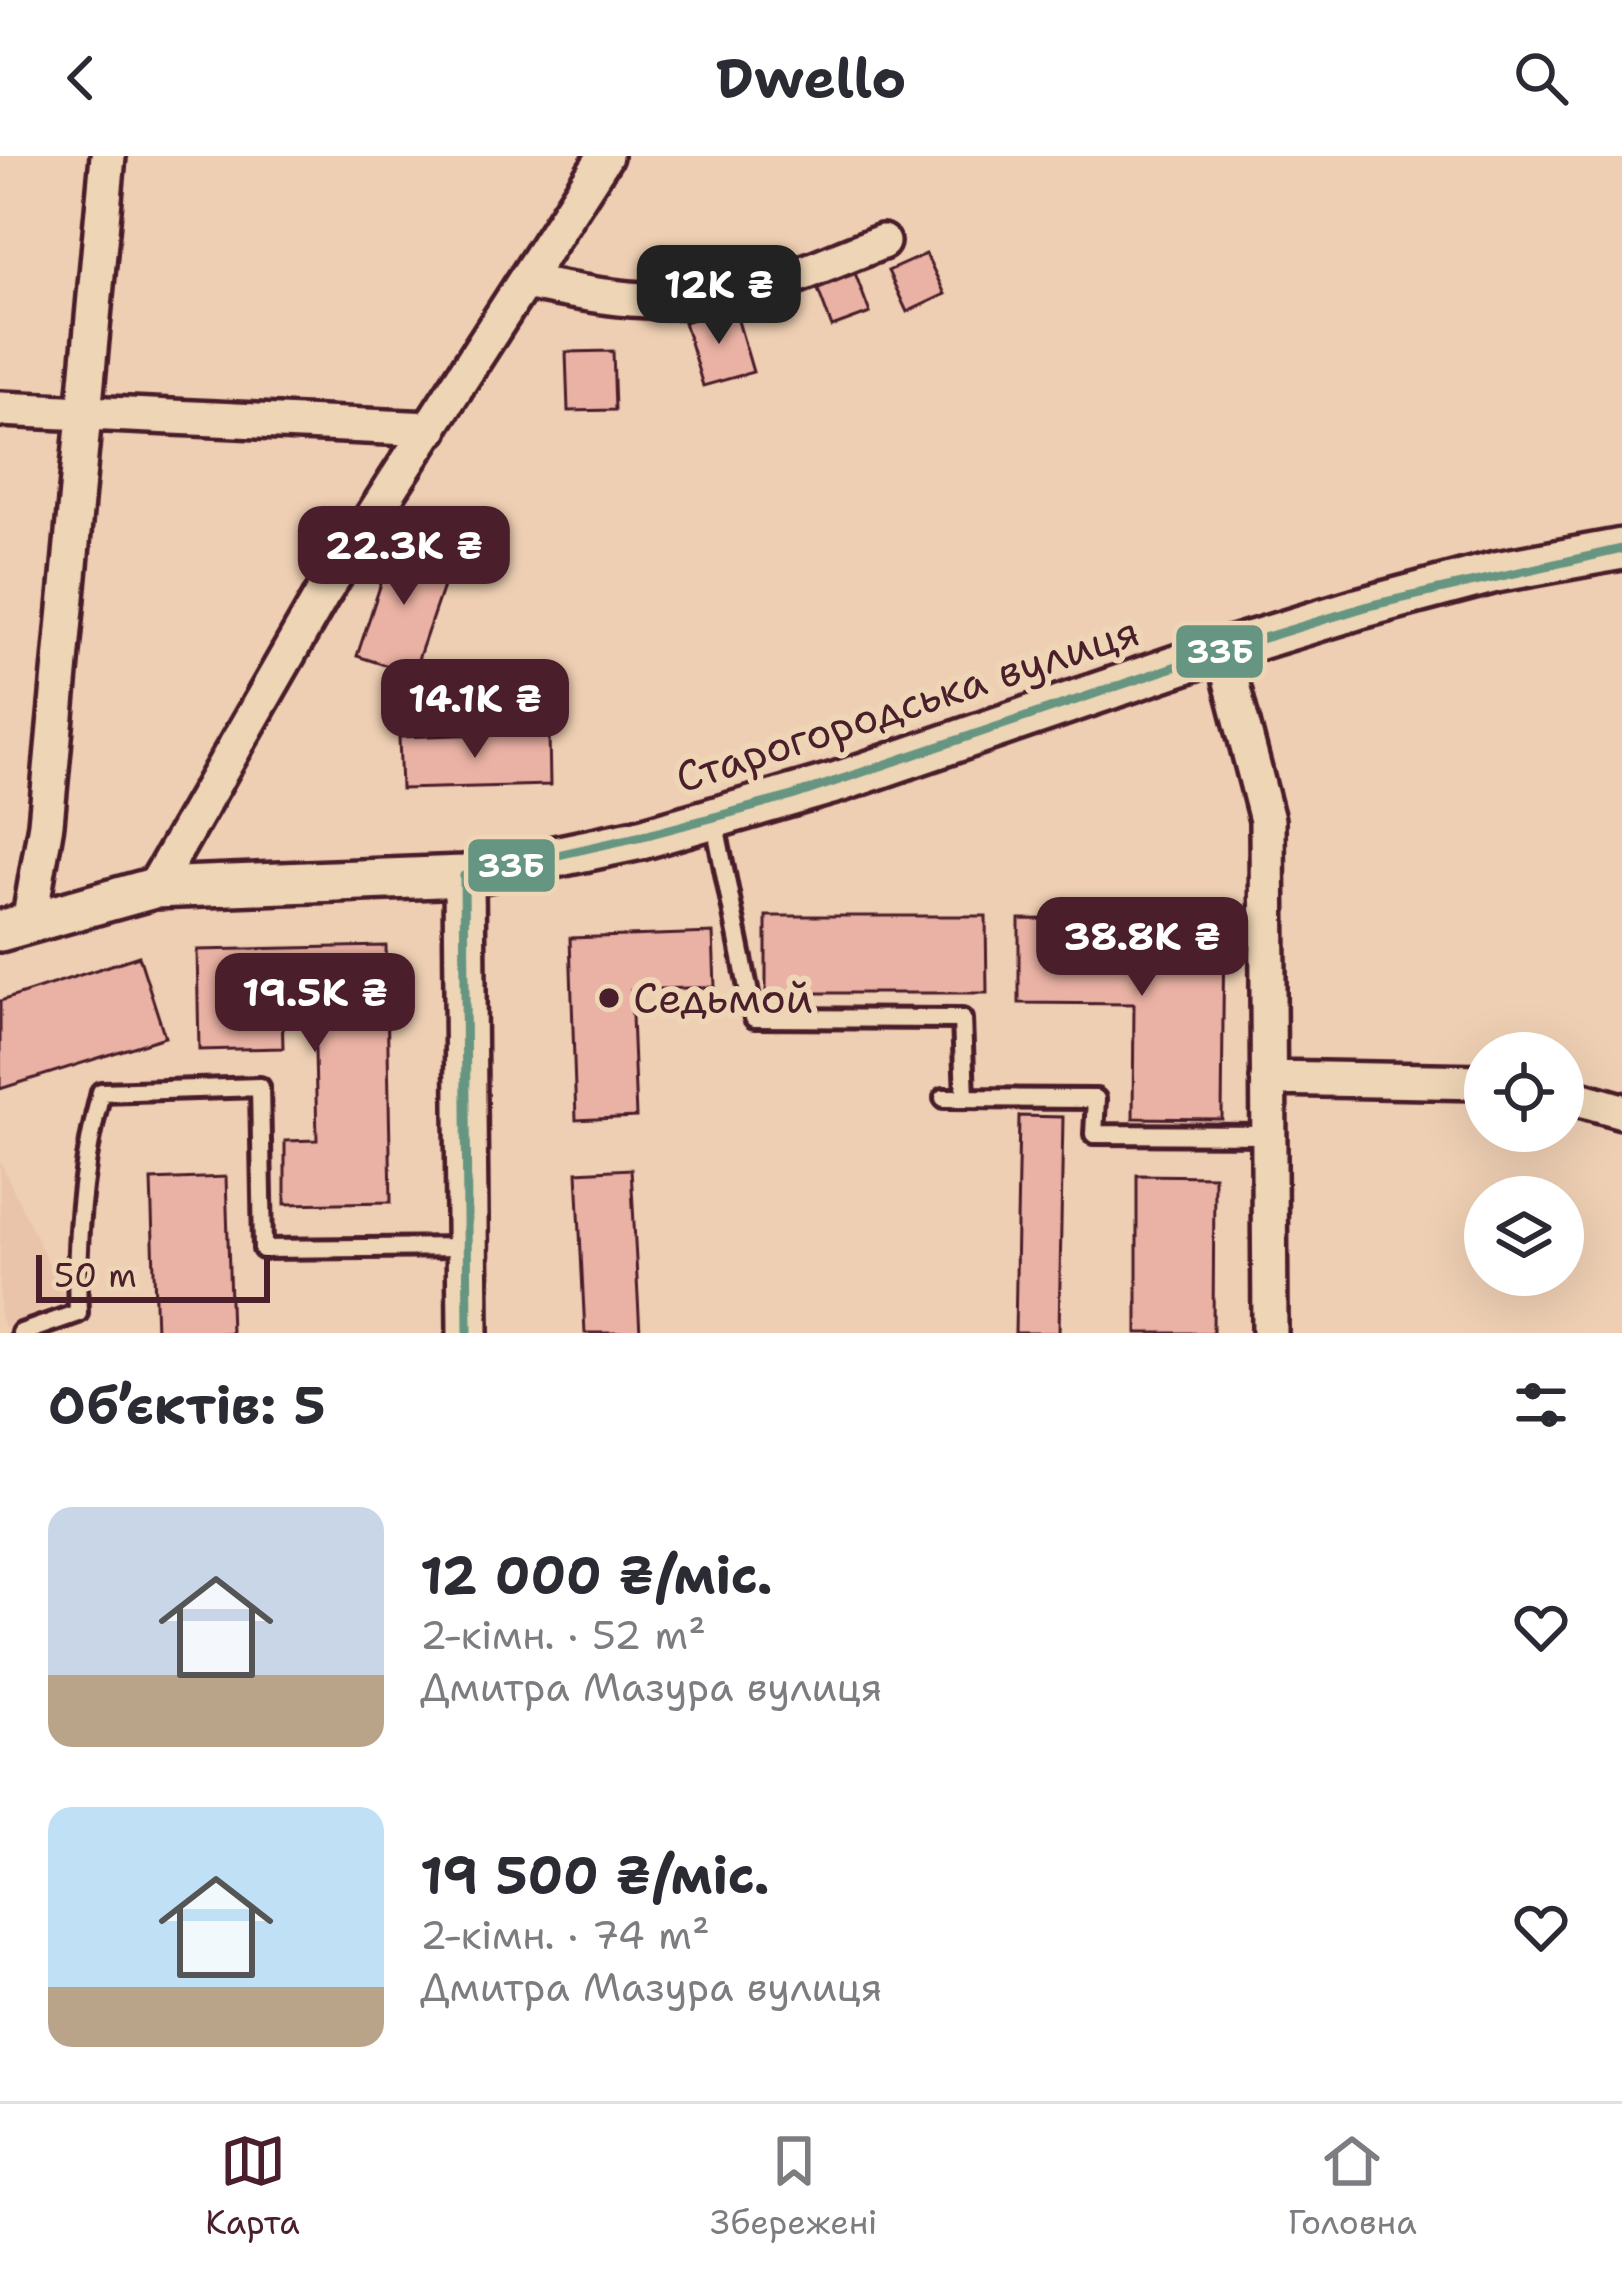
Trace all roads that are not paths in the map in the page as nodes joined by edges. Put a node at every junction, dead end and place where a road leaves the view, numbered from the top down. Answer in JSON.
{"nodes":[{"id":1,"x":108,"y":156,"type":"edge"},
{"id":2,"x":605,"y":156,"type":"edge"},
{"id":3,"x":882,"y":242,"type":"dead end"},
{"id":4,"x":525,"y":282,"type":"junction"},
{"id":5,"x":0,"y":409,"type":"edge"},
{"id":6,"x":84,"y":410,"type":"junction"},
{"id":7,"x":431,"y":429,"type":"junction"},
{"id":8,"x":1622,"y":549,"type":"edge"},
{"id":9,"x":1222,"y":650,"type":"junction"},
{"id":10,"x":714,"y":818,"type":"junction"},
{"id":11,"x":464,"y":876,"type":"junction"},
{"id":12,"x":154,"y":888,"type":"junction"},
{"id":13,"x":15,"y":927,"type":"edge"},
{"id":14,"x":1268,"y":1078,"type":"junction"},
{"id":15,"x":1464,"y":1082,"type":"edge"},
{"id":16,"x":944,"y":1098,"type":"dead end"},
{"id":17,"x":965,"y":1098,"type":"junction"},
{"id":18,"x":1584,"y":1100,"type":"edge"},
{"id":19,"x":1622,"y":1111,"type":"edge"},
{"id":20,"x":1268,"y":1136,"type":"junction"},
{"id":21,"x":467,"y":1247,"type":"junction"},
{"id":22,"x":21,"y":1333,"type":"edge"},
{"id":23,"x":468,"y":1333,"type":"edge"},
{"id":24,"x":1270,"y":1333,"type":"edge"}],
"edges":[{"from":1,"to":6,"type":"street"},
{"from":2,"to":4,"type":"street"},
{"from":3,"to":4,"type":"street"},
{"from":4,"to":7,"type":"street"},
{"from":5,"to":6,"type":"street"},
{"from":6,"to":7,"type":"street"},
{"from":6,"to":13,"type":"street"},
{"from":7,"to":12,"type":"street"},
{"from":8,"to":9,"type":"street","name":"Старогородська вулиця"},
{"from":9,"to":10,"type":"street","name":"Старогородська вулиця"},
{"from":9,"to":14,"type":"street"},
{"from":10,"to":11,"type":"street","name":"Старогородська вулиця"},
{"from":10,"to":17,"type":"lane"},
{"from":11,"to":12,"type":"street","name":"Старогородська вулиця"},
{"from":11,"to":21,"type":"street"},
{"from":12,"to":13,"type":"street","name":"Старогородська вулиця"},
{"from":14,"to":15,"type":"street"},
{"from":14,"to":20,"type":"street"},
{"from":16,"to":17,"type":"lane"},
{"from":17,"to":20,"type":"lane"},
{"from":18,"to":19,"type":"street"},
{"from":20,"to":24,"type":"street"},
{"from":21,"to":22,"type":"lane"},
{"from":21,"to":23,"type":"street"}]}
